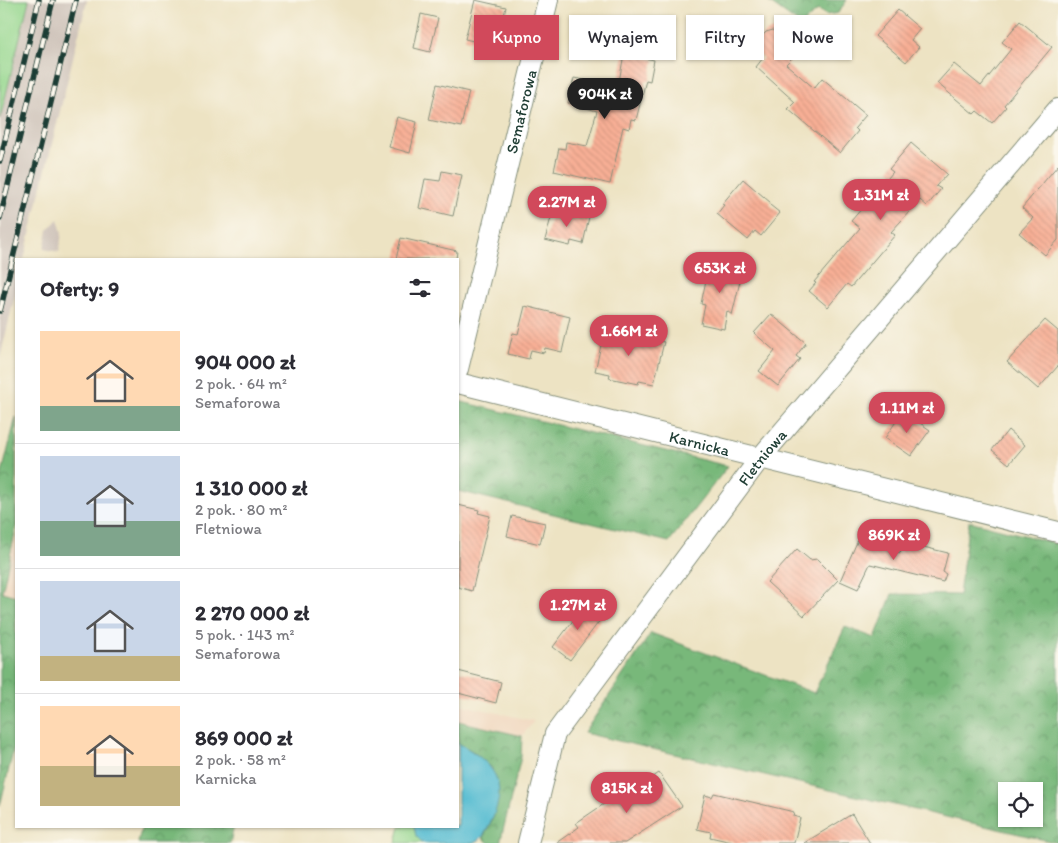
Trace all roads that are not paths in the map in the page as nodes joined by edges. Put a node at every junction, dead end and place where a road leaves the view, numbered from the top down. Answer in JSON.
{"nodes":[{"id":1,"x":548,"y":0,"type":"edge"},
{"id":2,"x":1058,"y":109,"type":"edge"},
{"id":3,"x":459,"y":365,"type":"edge"},
{"id":4,"x":459,"y":384,"type":"edge"},
{"id":5,"x":761,"y":458,"type":"junction"},
{"id":6,"x":1058,"y":532,"type":"edge"},
{"id":7,"x":528,"y":843,"type":"edge"}],
"edges":[{"from":1,"to":3,"type":"street","name":"Semaforowa"},
{"from":2,"to":5,"type":"street","name":"Fletniowa"},
{"from":4,"to":5,"type":"street","name":"Karnicka"},
{"from":5,"to":6,"type":"street","name":"Karnicka"},
{"from":5,"to":7,"type":"street","name":"Fletniowa"}]}
